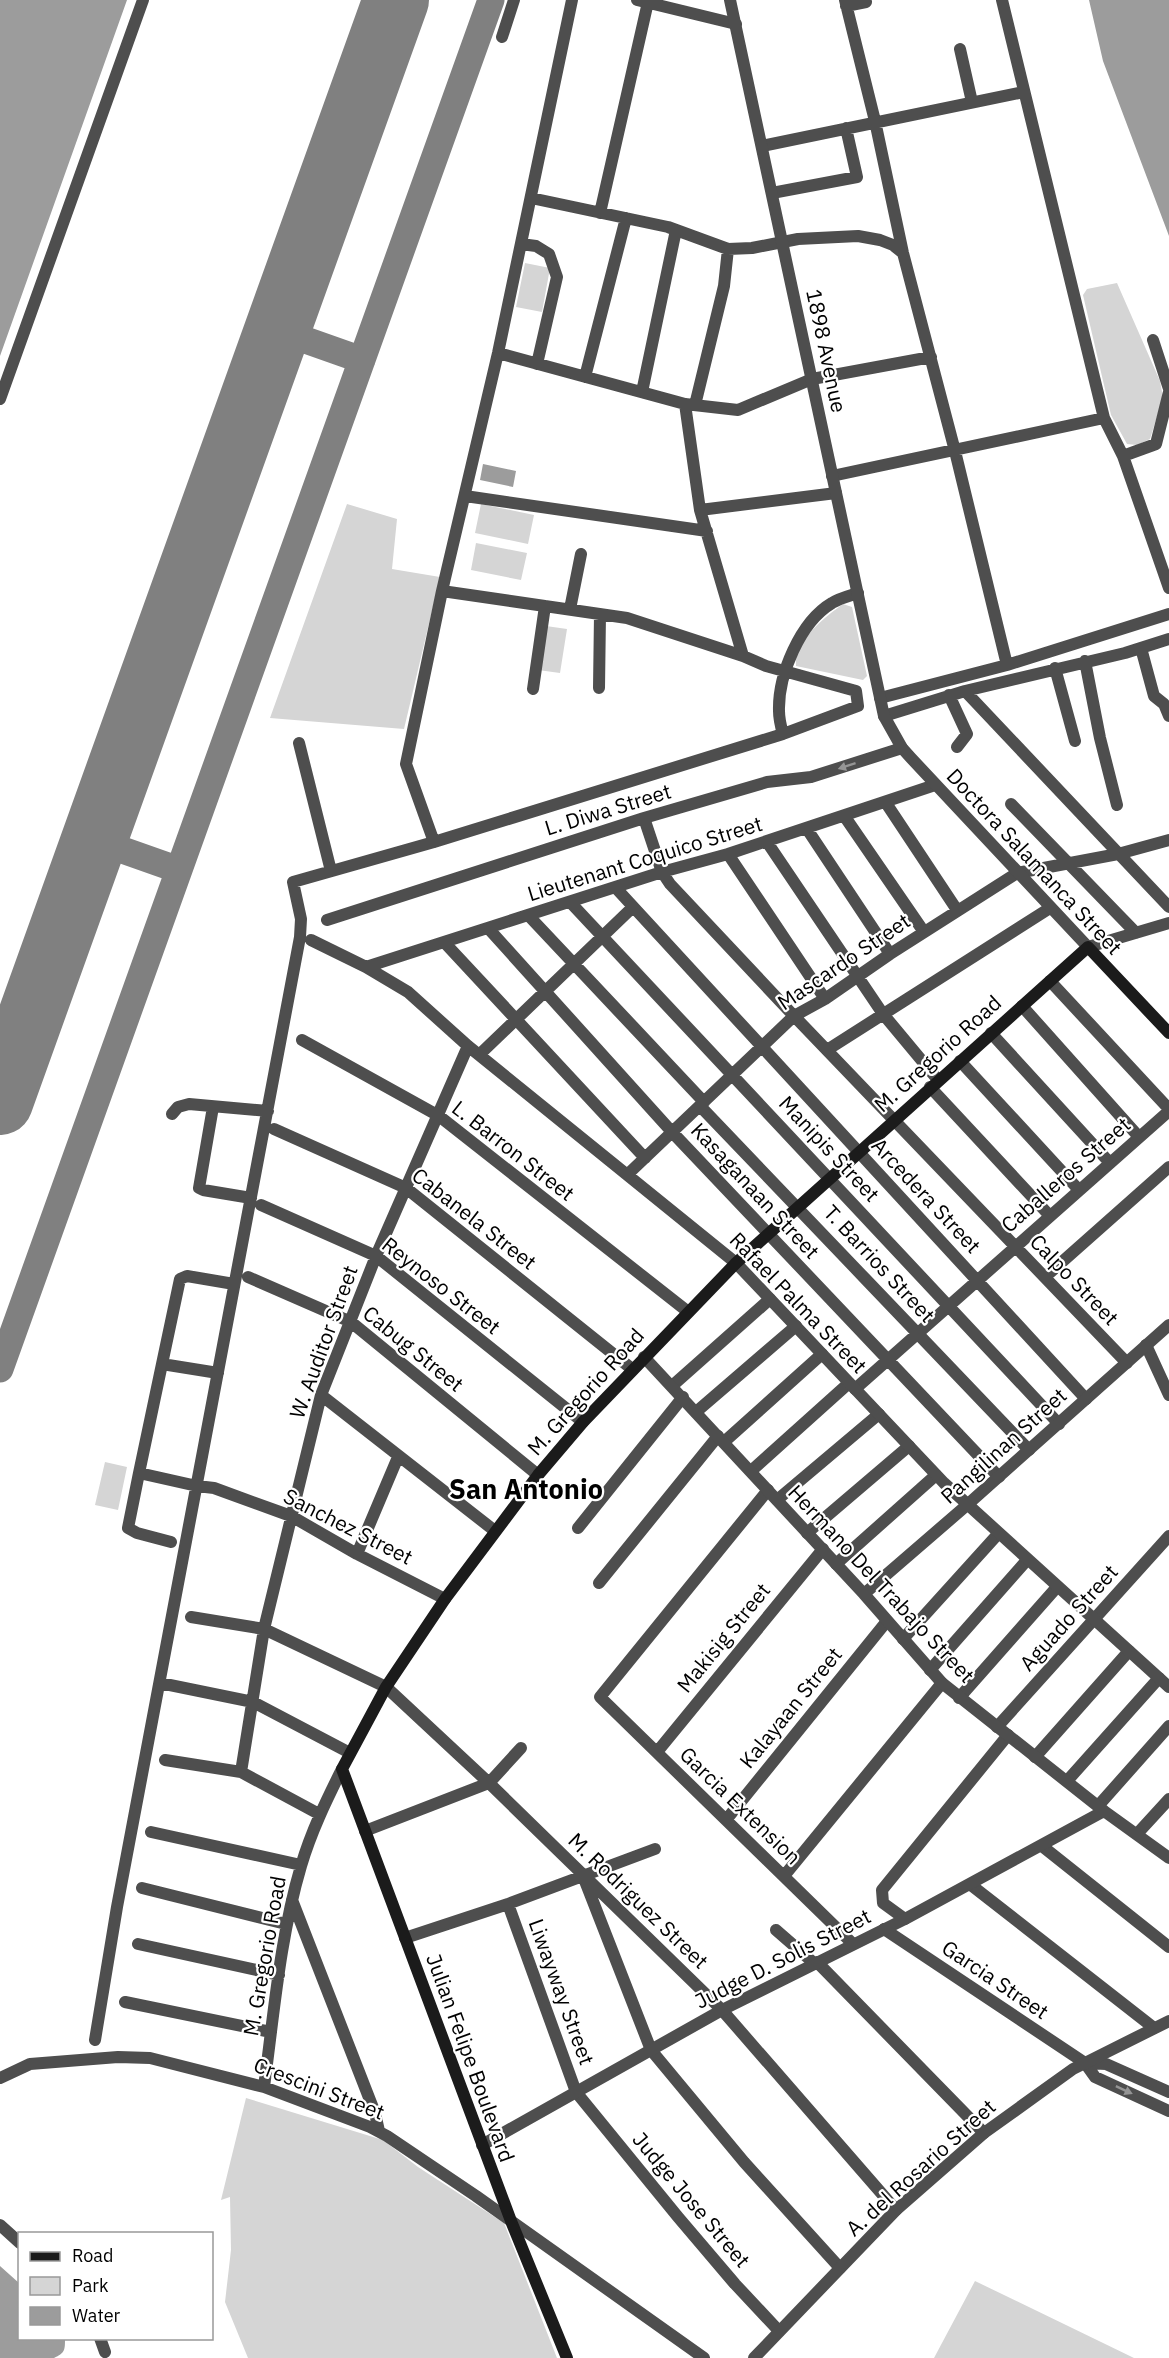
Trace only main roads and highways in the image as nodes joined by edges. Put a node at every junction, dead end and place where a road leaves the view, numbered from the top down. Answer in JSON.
{"nodes":[{"id":1,"x":1088,"y":947,"type":"joint"},
{"id":2,"x":1169,"y":1034,"type":"edge"},
{"id":3,"x":342,"y":1769,"type":"joint"},
{"id":4,"x":567,"y":2358,"type":"edge"}],
"edges":[{"from":1,"to":2,"type":"main road","name":"Doctora Salamanca Street"},
{"from":1,"to":3,"type":"main road","name":"M. Gregorio Road"},
{"from":3,"to":4,"type":"main road","name":"Julian Felipe Boulevard"}]}
